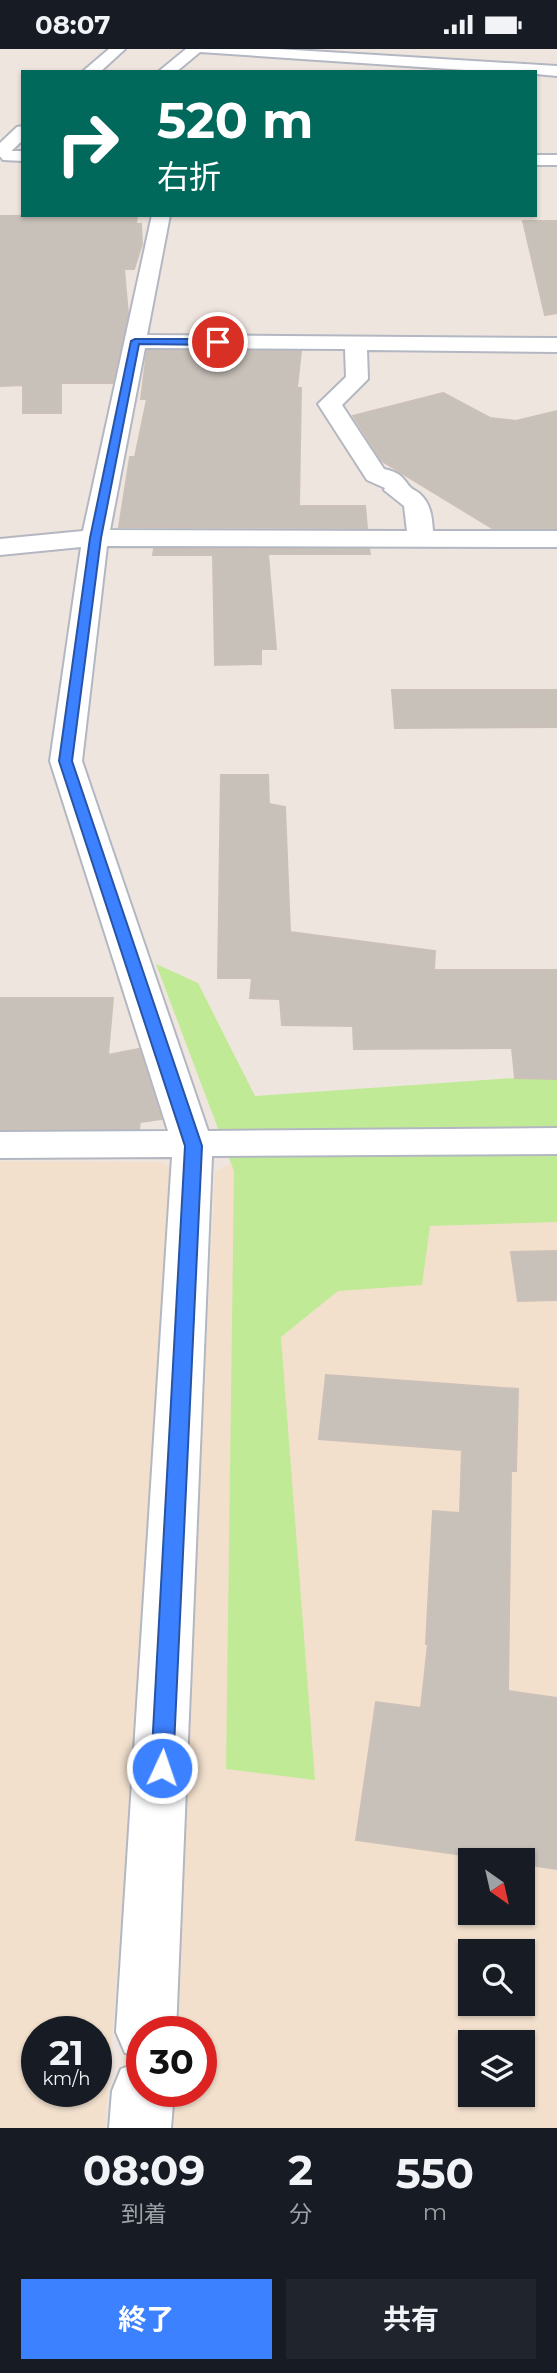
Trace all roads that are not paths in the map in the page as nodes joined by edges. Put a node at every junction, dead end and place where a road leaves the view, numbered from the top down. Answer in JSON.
{"nodes":[{"id":1,"x":118,"y":49,"type":"edge"},
{"id":2,"x":195,"y":49,"type":"edge"},
{"id":3,"x":206,"y":49,"type":"edge"},
{"id":4,"x":92,"y":70,"type":"edge"},
{"id":5,"x":169,"y":70,"type":"edge"},
{"id":6,"x":519,"y":70,"type":"edge"},
{"id":7,"x":537,"y":71,"type":"edge"},
{"id":8,"x":557,"y":71,"type":"edge"},
{"id":9,"x":21,"y":134,"type":"edge"},
{"id":10,"x":8,"y":155,"type":"edge"},
{"id":11,"x":537,"y":160,"type":"edge"},
{"id":12,"x":557,"y":160,"type":"edge"},
{"id":13,"x":161,"y":217,"type":"edge"},
{"id":14,"x":135,"y":341,"type":"junction"},
{"id":15,"x":356,"y":343,"type":"junction"},
{"id":16,"x":557,"y":345,"type":"edge"},
{"id":17,"x":95,"y":538,"type":"junction"},
{"id":18,"x":421,"y":538,"type":"junction"},
{"id":19,"x":557,"y":539,"type":"edge"},
{"id":20,"x":0,"y":547,"type":"edge"},
{"id":21,"x":557,"y":1141,"type":"edge"},
{"id":22,"x":0,"y":1145,"type":"edge"},
{"id":23,"x":193,"y":1146,"type":"junction"},
{"id":24,"x":147,"y":2016,"type":"edge"},
{"id":25,"x":142,"y":2107,"type":"edge"},
{"id":26,"x":141,"y":2128,"type":"edge"}],
"edges":[{"from":1,"to":4,"type":"street"},
{"from":2,"to":5,"type":"street"},
{"from":3,"to":6,"type":"street"},
{"from":7,"to":8,"type":"street"},
{"from":9,"to":10,"type":"street"},
{"from":11,"to":12,"type":"street"},
{"from":13,"to":14,"type":"street"},
{"from":14,"to":15,"type":"street"},
{"from":14,"to":17,"type":"street"},
{"from":15,"to":16,"type":"street"},
{"from":15,"to":18,"type":"street"},
{"from":17,"to":18,"type":"street"},
{"from":17,"to":20,"type":"street"},
{"from":17,"to":23,"type":"street"},
{"from":18,"to":19,"type":"street"},
{"from":21,"to":23,"type":"street"},
{"from":22,"to":23,"type":"street"},
{"from":23,"to":24,"type":"street"},
{"from":25,"to":26,"type":"street"}]}
